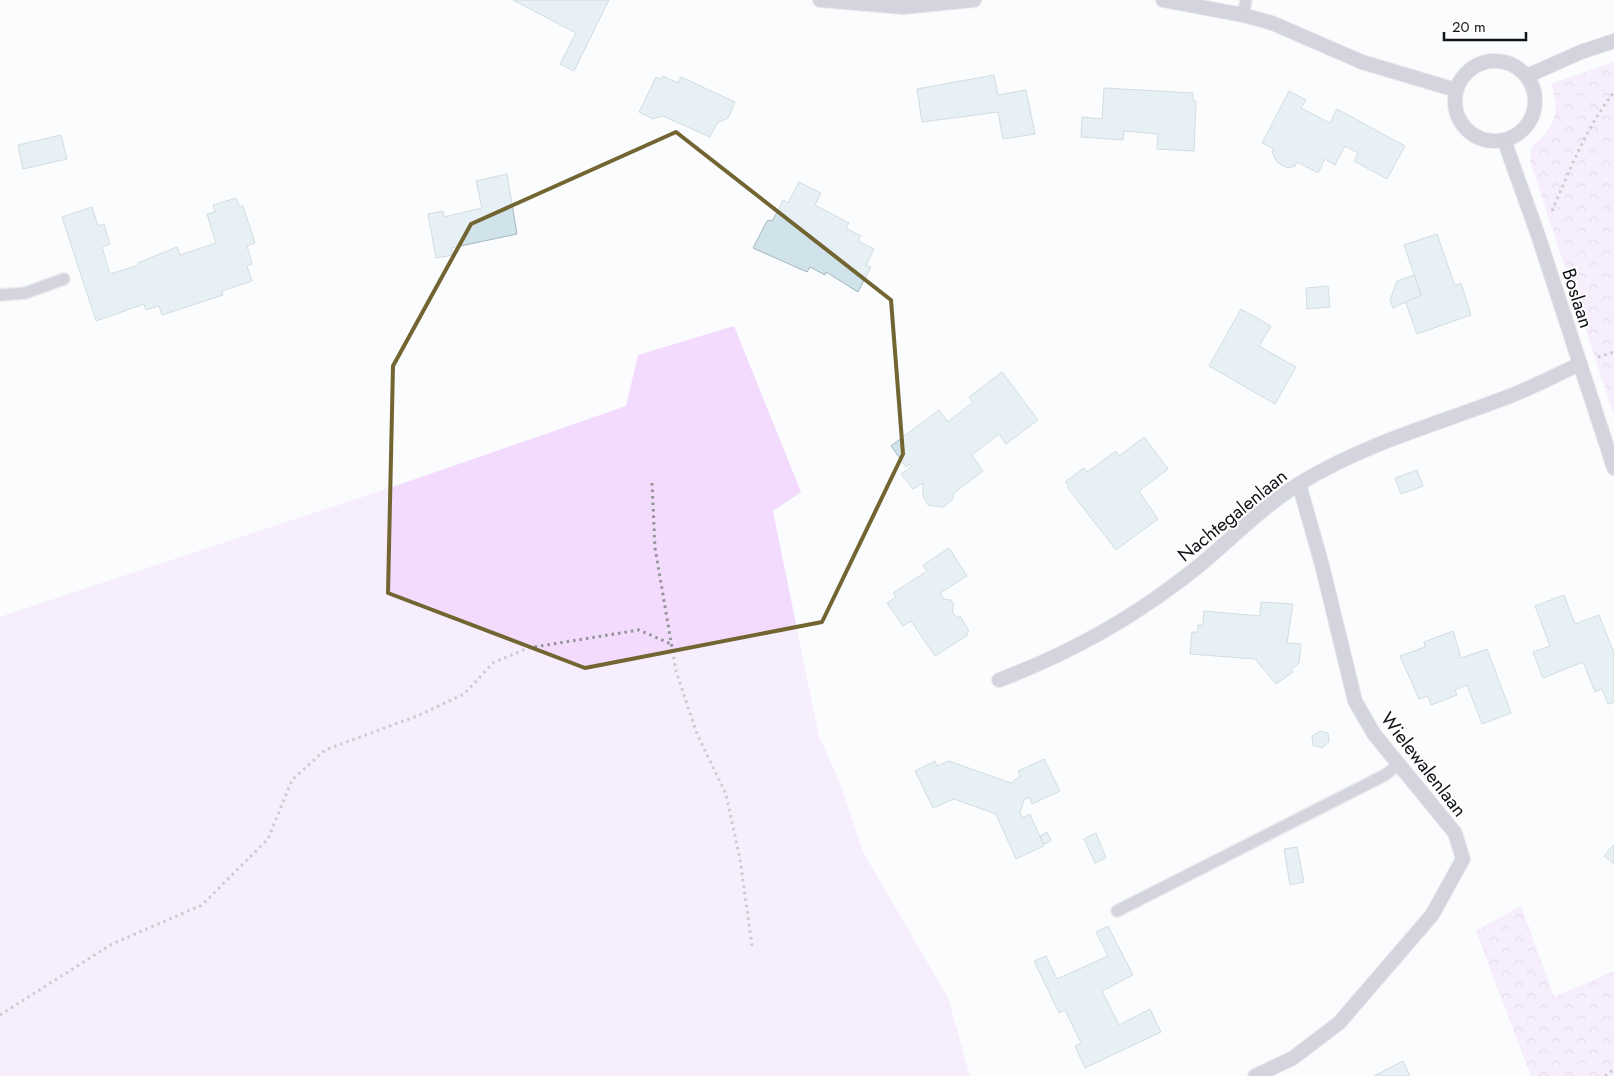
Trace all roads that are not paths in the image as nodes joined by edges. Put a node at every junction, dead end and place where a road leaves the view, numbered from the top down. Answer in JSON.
{"nodes":[{"id":1,"x":820,"y":0,"type":"edge"},
{"id":2,"x":974,"y":0,"type":"edge"},
{"id":3,"x":1164,"y":0,"type":"edge"},
{"id":4,"x":1246,"y":0,"type":"edge"},
{"id":5,"x":880,"y":3,"type":"edge"},
{"id":6,"x":1243,"y":15,"type":"junction"},
{"id":7,"x":1614,"y":41,"type":"edge"},
{"id":8,"x":1527,"y":76,"type":"junction"},
{"id":9,"x":1456,"y":90,"type":"junction"},
{"id":10,"x":1504,"y":140,"type":"junction"},
{"id":11,"x":64,"y":279,"type":"dead end"},
{"id":12,"x":0,"y":295,"type":"edge"},
{"id":13,"x":1580,"y":364,"type":"junction"},
{"id":14,"x":1614,"y":468,"type":"edge"},
{"id":15,"x":1299,"y":484,"type":"junction"},
{"id":16,"x":999,"y":680,"type":"dead end"},
{"id":17,"x":1398,"y":765,"type":"junction"},
{"id":18,"x":1117,"y":911,"type":"dead end"},
{"id":19,"x":1257,"y":1076,"type":"edge"}],
"edges":[{"from":1,"to":5,"type":"street"},
{"from":2,"to":5,"type":"street"},
{"from":3,"to":6,"type":"street"},
{"from":4,"to":6,"type":"lane"},
{"from":6,"to":9,"type":"street"},
{"from":7,"to":8,"type":"street"},
{"from":8,"to":9,"type":"street"},
{"from":8,"to":10,"type":"street"},
{"from":9,"to":10,"type":"street"},
{"from":10,"to":13,"type":"street","name":"Boslaan"},
{"from":11,"to":12,"type":"lane"},
{"from":13,"to":14,"type":"street","name":"Boslaan"},
{"from":13,"to":15,"type":"street","name":"Nachtegalenlaan"},
{"from":15,"to":16,"type":"street","name":"Nachtegalenlaan"},
{"from":15,"to":17,"type":"street","name":"Wielewalenlaan"},
{"from":17,"to":18,"type":"lane"},
{"from":17,"to":19,"type":"street","name":"Wielewalenlaan"}]}
